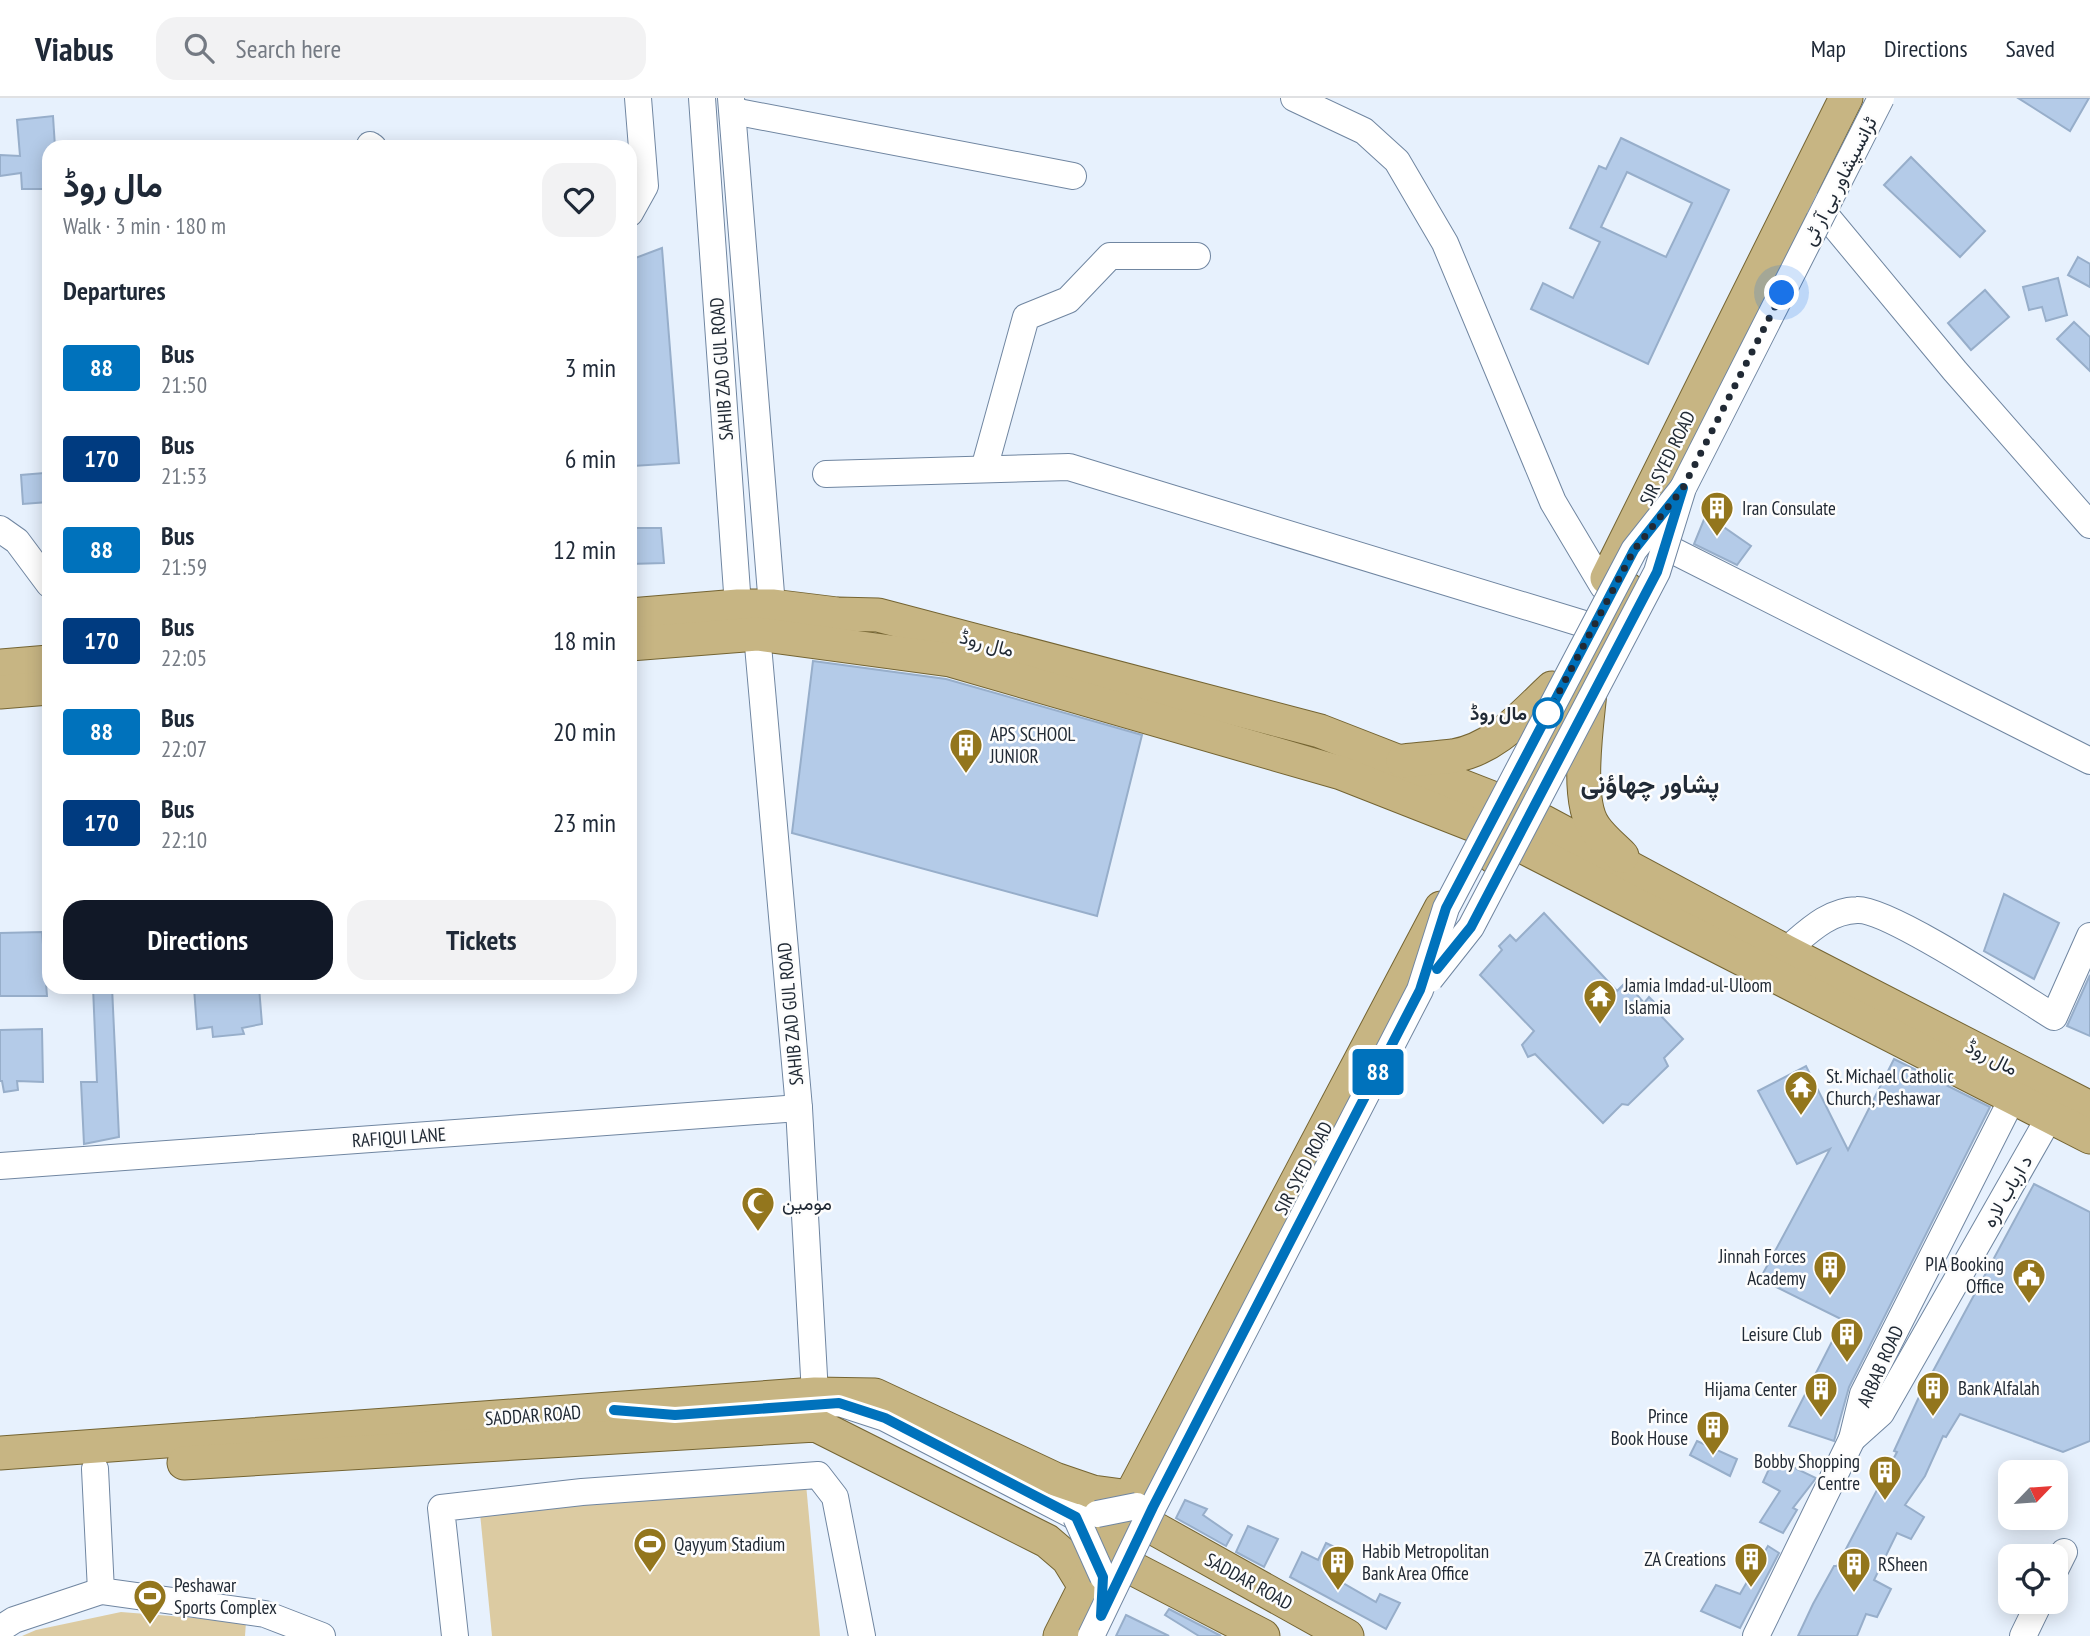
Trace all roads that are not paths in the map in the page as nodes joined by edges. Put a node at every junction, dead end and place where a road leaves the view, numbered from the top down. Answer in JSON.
{"nodes":[{"id":1,"x":638,"y":98,"type":"edge"},
{"id":2,"x":702,"y":98,"type":"edge"},
{"id":3,"x":1294,"y":98,"type":"edge"},
{"id":4,"x":1846,"y":98,"type":"edge"},
{"id":5,"x":1872,"y":98,"type":"edge"},
{"id":6,"x":1881,"y":98,"type":"edge"},
{"id":7,"x":732,"y":105,"type":"edge"},
{"id":8,"x":1073,"y":176,"type":"dead end"},
{"id":9,"x":637,"y":203,"type":"edge"},
{"id":10,"x":1818,"y":206,"type":"junction"},
{"id":11,"x":1197,"y":256,"type":"dead end"},
{"id":12,"x":984,"y":469,"type":"junction"},
{"id":13,"x":826,"y":474,"type":"dead end"},
{"id":14,"x":2090,"y":525,"type":"edge"},
{"id":15,"x":0,"y":529,"type":"edge"},
{"id":16,"x":1652,"y":540,"type":"junction"},
{"id":17,"x":42,"y":575,"type":"edge"},
{"id":18,"x":1603,"y":586,"type":"junction"},
{"id":19,"x":738,"y":607,"type":"junction"},
{"id":20,"x":637,"y":614,"type":"edge"},
{"id":21,"x":764,"y":620,"type":"junction"},
{"id":22,"x":1590,"y":638,"type":"junction"},
{"id":23,"x":637,"y":643,"type":"edge"},
{"id":24,"x":42,"y":663,"type":"edge"},
{"id":25,"x":0,"y":666,"type":"edge"},
{"id":26,"x":1552,"y":688,"type":"junction"},
{"id":27,"x":42,"y":689,"type":"edge"},
{"id":28,"x":0,"y":692,"type":"edge"},
{"id":29,"x":1397,"y":761,"type":"junction"},
{"id":30,"x":2090,"y":761,"type":"edge"},
{"id":31,"x":1500,"y":818,"type":"junction"},
{"id":32,"x":1639,"y":874,"type":"junction"},
{"id":33,"x":2090,"y":936,"type":"edge"},
{"id":34,"x":1785,"y":951,"type":"junction"},
{"id":35,"x":2012,"y":1099,"type":"junction"},
{"id":36,"x":799,"y":1108,"type":"junction"},
{"id":37,"x":2090,"y":1108,"type":"edge"},
{"id":38,"x":2049,"y":1118,"type":"junction"},
{"id":39,"x":2090,"y":1137,"type":"edge"},
{"id":40,"x":0,"y":1166,"type":"edge"},
{"id":41,"x":1284,"y":1235,"type":"junction"},
{"id":42,"x":815,"y":1394,"type":"junction"},
{"id":43,"x":618,"y":1423,"type":"junction"},
{"id":44,"x":1853,"y":1439,"type":"junction"},
{"id":45,"x":0,"y":1453,"type":"edge"},
{"id":46,"x":98,"y":1457,"type":"junction"},
{"id":47,"x":0,"y":1475,"type":"edge"},
{"id":48,"x":1165,"y":1483,"type":"junction"},
{"id":49,"x":1130,"y":1497,"type":"junction"},
{"id":50,"x":1086,"y":1516,"type":"junction"},
{"id":51,"x":1150,"y":1526,"type":"junction"},
{"id":52,"x":1133,"y":1569,"type":"junction"},
{"id":53,"x":1084,"y":1585,"type":"junction"},
{"id":54,"x":101,"y":1591,"type":"junction"},
{"id":55,"x":2034,"y":1614,"type":"edge"},
{"id":56,"x":0,"y":1629,"type":"edge"},
{"id":57,"x":1097,"y":1629,"type":"edge"},
{"id":58,"x":323,"y":1636,"type":"edge"},
{"id":59,"x":455,"y":1636,"type":"edge"},
{"id":60,"x":863,"y":1636,"type":"edge"},
{"id":61,"x":1060,"y":1636,"type":"edge"},
{"id":62,"x":1263,"y":1636,"type":"edge"},
{"id":63,"x":1348,"y":1636,"type":"edge"},
{"id":64,"x":1756,"y":1636,"type":"edge"},
{"id":65,"x":2023,"y":1636,"type":"edge"}],
"edges":[{"from":1,"to":9,"type":"street"},
{"from":2,"to":19,"type":"street","name":"SAHIB ZAD GUL ROAD"},
{"from":3,"to":18,"type":"street"},
{"from":4,"to":18,"type":"main road","name":"SIR SYED ROAD"},
{"from":5,"to":10,"type":"main road","name":"SIR SYED ROAD"},
{"from":6,"to":48,"type":"street","name":"ٹرانسپشاور بی آر ٹی","bridge":true},
{"from":7,"to":8,"type":"street"},
{"from":7,"to":21,"type":"street","name":"SAHIB ZAD GUL ROAD"},
{"from":10,"to":14,"type":"street"},
{"from":10,"to":16,"type":"main road","name":"SIR SYED ROAD"},
{"from":11,"to":12,"type":"street"},
{"from":12,"to":13,"type":"street"},
{"from":12,"to":22,"type":"street"},
{"from":15,"to":17,"type":"street"},
{"from":16,"to":22,"type":"main road","name":"SIR SYED ROAD"},
{"from":16,"to":30,"type":"street"},
{"from":18,"to":22,"type":"main road","name":"SIR SYED ROAD"},
{"from":19,"to":20,"type":"main road","name":"مال روڈ"},
{"from":19,"to":21,"type":"main road","name":"مال روڈ"},
{"from":21,"to":23,"type":"main road","name":"مال روڈ"},
{"from":21,"to":29,"type":"main road","name":"مال روڈ"},
{"from":21,"to":31,"type":"main road","name":"مال روڈ"},
{"from":21,"to":36,"type":"street","name":"SAHIB ZAD GUL ROAD"},
{"from":22,"to":26,"type":"main road","name":"SIR SYED ROAD"},
{"from":22,"to":31,"type":"main road","name":"SIR SYED ROAD"},
{"from":22,"to":32,"type":"main road"},
{"from":24,"to":25,"type":"main road"},
{"from":26,"to":29,"type":"main road"},
{"from":26,"to":31,"type":"main road","name":"SIR SYED ROAD"},
{"from":27,"to":28,"type":"main road"},
{"from":29,"to":31,"type":"main road","name":"مال روڈ"},
{"from":31,"to":32,"type":"main road","name":"مال روڈ"},
{"from":31,"to":35,"type":"main road","name":"مال روڈ"},
{"from":31,"to":41,"type":"main road","name":"SIR SYED ROAD"},
{"from":32,"to":34,"type":"main road","name":"مال روڈ"},
{"from":33,"to":34,"type":"street"},
{"from":34,"to":37,"type":"main road","name":"مال روڈ"},
{"from":35,"to":38,"type":"main road","name":"مال روڈ"},
{"from":35,"to":44,"type":"street","name":"ARBAB ROAD"},
{"from":36,"to":40,"type":"street","name":"RAFIQUI LANE"},
{"from":36,"to":42,"type":"street","name":"SAHIB ZAD GUL ROAD"},
{"from":37,"to":38,"type":"street"},
{"from":38,"to":39,"type":"main road","name":"مال روڈ"},
{"from":38,"to":44,"type":"street","name":"د ارباب لاره"},
{"from":41,"to":49,"type":"main road","name":"SIR SYED ROAD"},
{"from":41,"to":51,"type":"main road","name":"SIR SYED ROAD"},
{"from":42,"to":43,"type":"main road","name":"SADDAR ROAD"},
{"from":42,"to":49,"type":"main road","name":"SADDAR ROAD"},
{"from":43,"to":46,"type":"main road","name":"SADDAR ROAD"},
{"from":43,"to":50,"type":"street"},
{"from":43,"to":53,"type":"main road","name":"SADDAR ROAD"},
{"from":44,"to":64,"type":"street","name":"ARBAB ROAD"},
{"from":45,"to":46,"type":"main road","name":"SADDAR ROAD"},
{"from":46,"to":47,"type":"main road","name":"SADDAR ROAD"},
{"from":46,"to":54,"type":"street"},
{"from":48,"to":50,"type":"street","name":"ٹرانسپشاور بی آر ٹی","bridge":true},
{"from":48,"to":57,"type":"street","name":"ٹرانسپشاور بی آر ٹی","bridge":true},
{"from":49,"to":53,"type":"main road","name":"SIR SYED ROAD"},
{"from":50,"to":57,"type":"street","bridge":true},
{"from":51,"to":52,"type":"main road","name":"SIR SYED ROAD"},
{"from":51,"to":63,"type":"main road","name":"SADDAR ROAD"},
{"from":52,"to":57,"type":"main road","name":"SIR SYED ROAD"},
{"from":52,"to":62,"type":"main road"},
{"from":53,"to":61,"type":"main road","name":"SIR SYED ROAD"},
{"from":54,"to":56,"type":"street"},
{"from":54,"to":58,"type":"street"},
{"from":55,"to":65,"type":"street"},
{"from":59,"to":60,"type":"street"}]}
